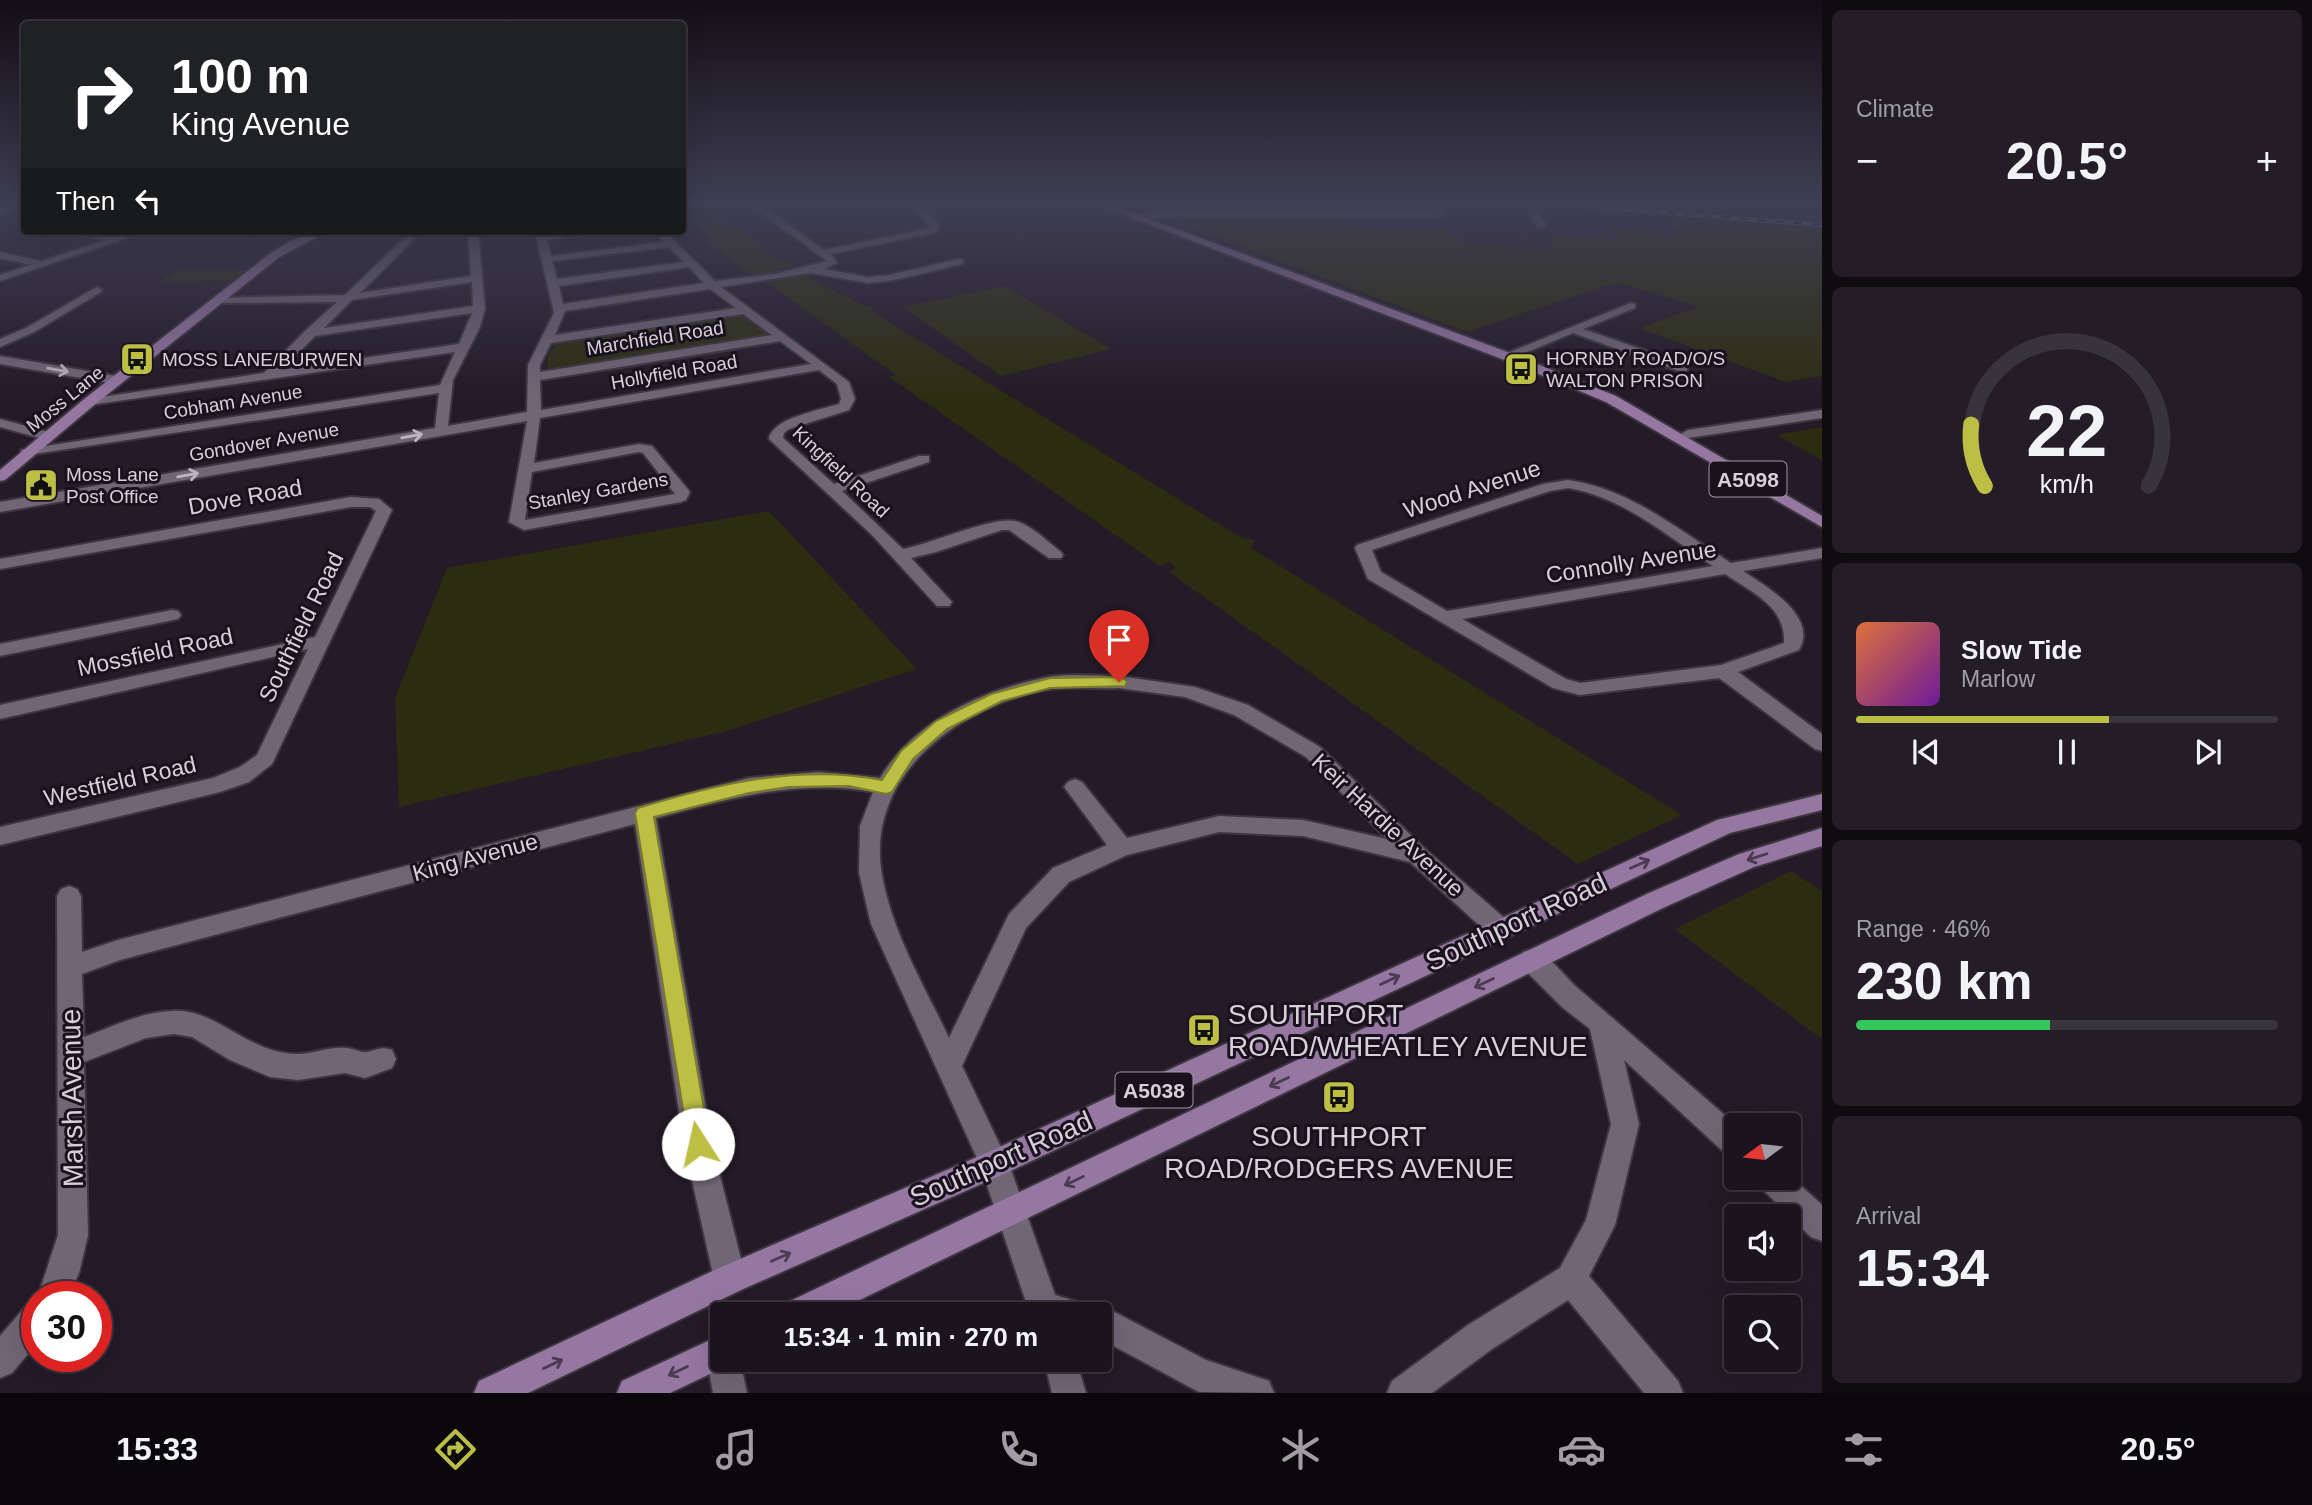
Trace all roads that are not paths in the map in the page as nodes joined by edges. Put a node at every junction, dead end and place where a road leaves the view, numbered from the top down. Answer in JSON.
{"nodes":[{"id":1,"x":29,"y":268,"type":"edge"},
{"id":2,"x":258,"y":268,"type":"edge"},
{"id":3,"x":379,"y":268,"type":"edge"},
{"id":4,"x":476,"y":268,"type":"edge"},
{"id":5,"x":550,"y":268,"type":"edge"},
{"id":6,"x":661,"y":268,"type":"edge"},
{"id":7,"x":694,"y":268,"type":"edge"},
{"id":8,"x":812,"y":268,"type":"edge"},
{"id":9,"x":933,"y":268,"type":"edge"},
{"id":10,"x":1277,"y":268,"type":"edge"},
{"id":11,"x":804,"y":270,"type":"junction"},
{"id":12,"x":0,"y":278,"type":"edge"},
{"id":13,"x":477,"y":278,"type":"junction"},
{"id":14,"x":554,"y":283,"type":"junction"},
{"id":15,"x":713,"y":286,"type":"junction"},
{"id":16,"x":97,"y":290,"type":"dead end"},
{"id":17,"x":348,"y":298,"type":"junction"},
{"id":18,"x":218,"y":300,"type":"junction"},
{"id":19,"x":1631,"y":306,"type":"dead end"},
{"id":20,"x":560,"y":308,"type":"junction"},
{"id":21,"x":479,"y":309,"type":"junction"},
{"id":22,"x":746,"y":310,"type":"junction"},
{"id":23,"x":1574,"y":330,"type":"junction"},
{"id":24,"x":308,"y":334,"type":"junction"},
{"id":25,"x":782,"y":337,"type":"junction"},
{"id":26,"x":546,"y":340,"type":"junction"},
{"id":27,"x":0,"y":343,"type":"edge"},
{"id":28,"x":463,"y":347,"type":"junction"},
{"id":29,"x":1509,"y":355,"type":"junction"},
{"id":30,"x":0,"y":360,"type":"edge"},
{"id":31,"x":821,"y":366,"type":"junction"},
{"id":32,"x":1683,"y":368,"type":"dead end"},
{"id":33,"x":268,"y":376,"type":"junction"},
{"id":34,"x":533,"y":377,"type":"junction"},
{"id":35,"x":116,"y":380,"type":"junction"},
{"id":36,"x":445,"y":388,"type":"junction"},
{"id":37,"x":88,"y":403,"type":"junction"},
{"id":38,"x":1822,"y":414,"type":"edge"},
{"id":39,"x":534,"y":416,"type":"junction"},
{"id":40,"x":0,"y":423,"type":"edge"},
{"id":41,"x":441,"y":431,"type":"junction"},
{"id":42,"x":1688,"y":434,"type":"junction"},
{"id":43,"x":47,"y":436,"type":"junction"},
{"id":44,"x":26,"y":453,"type":"junction"},
{"id":45,"x":927,"y":458,"type":"dead end"},
{"id":46,"x":525,"y":468,"type":"junction"},
{"id":47,"x":0,"y":477,"type":"edge"},
{"id":48,"x":831,"y":490,"type":"junction"},
{"id":49,"x":374,"y":502,"type":"joint"},
{"id":50,"x":0,"y":507,"type":"edge"},
{"id":51,"x":1822,"y":512,"type":"edge"},
{"id":52,"x":1822,"y":522,"type":"edge"},
{"id":53,"x":1822,"y":553,"type":"edge"},
{"id":54,"x":900,"y":555,"type":"junction"},
{"id":55,"x":1055,"y":555,"type":"dead end"},
{"id":56,"x":0,"y":565,"type":"edge"},
{"id":57,"x":1728,"y":569,"type":"junction"},
{"id":58,"x":943,"y":602,"type":"dead end"},
{"id":59,"x":172,"y":615,"type":"dead end"},
{"id":60,"x":1447,"y":616,"type":"junction"},
{"id":61,"x":320,"y":642,"type":"junction"},
{"id":62,"x":0,"y":650,"type":"edge"},
{"id":63,"x":1723,"y":671,"type":"junction"},
{"id":64,"x":0,"y":712,"type":"edge"},
{"id":65,"x":1822,"y":744,"type":"edge"},
{"id":66,"x":249,"y":772,"type":"joint"},
{"id":67,"x":886,"y":787,"type":"junction"},
{"id":68,"x":1075,"y":787,"type":"dead end"},
{"id":69,"x":1822,"y":802,"type":"edge"},
{"id":70,"x":644,"y":813,"type":"junction"},
{"id":71,"x":0,"y":836,"type":"edge"},
{"id":72,"x":1822,"y":837,"type":"edge"},
{"id":73,"x":1122,"y":848,"type":"junction"},
{"id":74,"x":1418,"y":855,"type":"junction"},
{"id":75,"x":69,"y":896,"type":"dead end"},
{"id":76,"x":1500,"y":929,"type":"junction"},
{"id":77,"x":1532,"y":960,"type":"junction"},
{"id":78,"x":69,"y":968,"type":"junction"},
{"id":79,"x":1602,"y":1023,"type":"junction"},
{"id":80,"x":73,"y":1054,"type":"junction"},
{"id":81,"x":383,"y":1059,"type":"dead end"},
{"id":82,"x":948,"y":1066,"type":"junction"},
{"id":83,"x":976,"y":1129,"type":"joint"},
{"id":84,"x":1724,"y":1133,"type":"edge"},
{"id":85,"x":994,"y":1164,"type":"junction"},
{"id":86,"x":1784,"y":1190,"type":"edge"},
{"id":87,"x":1011,"y":1212,"type":"junction"},
{"id":88,"x":1822,"y":1226,"type":"edge"},
{"id":89,"x":730,"y":1279,"type":"junction"},
{"id":90,"x":1571,"y":1279,"type":"junction"},
{"id":91,"x":59,"y":1281,"type":"edge"},
{"id":92,"x":822,"y":1302,"type":"edge"},
{"id":93,"x":1049,"y":1302,"type":"edge"},
{"id":94,"x":1112,"y":1327,"type":"edge"},
{"id":95,"x":21,"y":1336,"type":"edge"},
{"id":96,"x":710,"y":1357,"type":"edge"},
{"id":97,"x":0,"y":1361,"type":"edge"},
{"id":98,"x":726,"y":1372,"type":"edge"},
{"id":99,"x":1063,"y":1372,"type":"edge"},
{"id":100,"x":491,"y":1393,"type":"edge"},
{"id":101,"x":634,"y":1393,"type":"edge"},
{"id":102,"x":730,"y":1393,"type":"edge"},
{"id":103,"x":1069,"y":1393,"type":"edge"},
{"id":104,"x":1257,"y":1393,"type":"edge"},
{"id":105,"x":1404,"y":1393,"type":"edge"},
{"id":106,"x":1666,"y":1393,"type":"edge"}],
"edges":[{"from":1,"to":12,"type":"street"},
{"from":2,"to":18,"type":"main road","name":"Moss Lane"},
{"from":3,"to":17,"type":"street"},
{"from":4,"to":13,"type":"street"},
{"from":5,"to":14,"type":"street"},
{"from":6,"to":14,"type":"street"},
{"from":7,"to":15,"type":"street","name":"Kingfield Road"},
{"from":8,"to":11,"type":"street"},
{"from":9,"to":11,"type":"street"},
{"from":10,"to":29,"type":"main road","number":"A5098"},
{"from":11,"to":15,"type":"street"},
{"from":13,"to":17,"type":"street"},
{"from":13,"to":21,"type":"street"},
{"from":14,"to":20,"type":"street"},
{"from":15,"to":20,"type":"street"},
{"from":15,"to":22,"type":"street","name":"Kingfield Road"},
{"from":16,"to":27,"type":"street"},
{"from":17,"to":18,"type":"street"},
{"from":17,"to":24,"type":"street"},
{"from":18,"to":35,"type":"main road","name":"Moss Lane"},
{"from":19,"to":23,"type":"street"},
{"from":20,"to":26,"type":"street","name":"Stanley Gardens"},
{"from":21,"to":24,"type":"street"},
{"from":21,"to":28,"type":"street"},
{"from":22,"to":25,"type":"street","name":"Kingfield Road"},
{"from":22,"to":26,"type":"street"},
{"from":23,"to":29,"type":"street"},
{"from":23,"to":32,"type":"street"},
{"from":24,"to":33,"type":"street"},
{"from":25,"to":31,"type":"street","name":"Kingfield Road"},
{"from":25,"to":34,"type":"street","name":"Marchfield Road"},
{"from":26,"to":34,"type":"street","name":"Stanley Gardens"},
{"from":28,"to":33,"type":"street"},
{"from":28,"to":36,"type":"street"},
{"from":29,"to":42,"type":"main road","number":"A5098"},
{"from":29,"to":52,"type":"main road","number":"A5098"},
{"from":30,"to":35,"type":"street","one_way":true},
{"from":31,"to":39,"type":"street","name":"Hollyfield Road"},
{"from":31,"to":48,"type":"street","name":"Kingfield Road"},
{"from":33,"to":37,"type":"street"},
{"from":34,"to":39,"type":"street","name":"Stanley Gardens"},
{"from":35,"to":37,"type":"main road","name":"Moss Lane"},
{"from":36,"to":41,"type":"street"},
{"from":36,"to":44,"type":"street","name":"Cobham Avenue"},
{"from":37,"to":43,"type":"main road","name":"Moss Lane"},
{"from":38,"to":42,"type":"street"},
{"from":39,"to":41,"type":"street","name":"Gondover Avenue"},
{"from":39,"to":46,"type":"street","name":"Stanley Gardens"},
{"from":40,"to":43,"type":"street"},
{"from":50,"to":41,"type":"street","name":"Gondover Avenue","one_way":true},
{"from":42,"to":51,"type":"main road","number":"A5098"},
{"from":43,"to":44,"type":"main road","name":"Moss Lane"},
{"from":44,"to":47,"type":"main road","name":"Moss Lane"},
{"from":45,"to":48,"type":"street"},
{"from":46,"to":46,"type":"street","name":"Stanley Gardens"},
{"from":48,"to":54,"type":"street","name":"Kingfield Road"},
{"from":49,"to":56,"type":"street","name":"Dove Road"},
{"from":49,"to":61,"type":"street","name":"Southfield Road"},
{"from":53,"to":57,"type":"street","name":"Connolly Avenue"},
{"from":54,"to":55,"type":"street"},
{"from":54,"to":58,"type":"street","name":"Kingfield Road"},
{"from":57,"to":60,"type":"street","name":"Connolly Avenue"},
{"from":57,"to":60,"type":"street","name":"Wood Avenue"},
{"from":57,"to":63,"type":"street"},
{"from":59,"to":62,"type":"street"},
{"from":60,"to":63,"type":"street"},
{"from":61,"to":64,"type":"street","name":"Mossfield Road"},
{"from":61,"to":66,"type":"street","name":"Southfield Road"},
{"from":63,"to":65,"type":"street"},
{"from":66,"to":71,"type":"street","name":"Westfield Road"},
{"from":67,"to":70,"type":"street","name":"King Avenue"},
{"from":67,"to":74,"type":"street","name":"Keir Hardie Avenue"},
{"from":67,"to":82,"type":"street","name":"Keir Hardie Avenue"},
{"from":68,"to":73,"type":"street"},
{"from":76,"to":69,"type":"main road","name":"Southport Road","number":"A5038","one_way":true},
{"from":70,"to":78,"type":"street","name":"King Avenue"},
{"from":70,"to":89,"type":"street"},
{"from":72,"to":77,"type":"main road","name":"Southport Road","number":"A5038","one_way":true},
{"from":73,"to":74,"type":"street"},
{"from":73,"to":82,"type":"street"},
{"from":74,"to":76,"type":"street","name":"Keir Hardie Avenue"},
{"from":75,"to":78,"type":"street","name":"Marsh Avenue"},
{"from":85,"to":76,"type":"main road","name":"Southport Road","number":"A5038","one_way":true},
{"from":77,"to":79,"type":"street"},
{"from":77,"to":87,"type":"main road","name":"Southport Road","number":"A5038","one_way":true},
{"from":78,"to":80,"type":"street","name":"Marsh Avenue"},
{"from":79,"to":84,"type":"street"},
{"from":79,"to":90,"type":"street"},
{"from":80,"to":81,"type":"street"},
{"from":80,"to":91,"type":"street","name":"Marsh Avenue"},
{"from":82,"to":83,"type":"street","name":"Keir Hardie Avenue"},
{"from":83,"to":85,"type":"street"},
{"from":85,"to":87,"type":"street"},
{"from":89,"to":85,"type":"main road","name":"Southport Road","number":"A5038","one_way":true},
{"from":86,"to":88,"type":"street"},
{"from":87,"to":92,"type":"main road","name":"Southport Road","number":"A5038"},
{"from":87,"to":93,"type":"street"},
{"from":100,"to":89,"type":"main road","name":"Southport Road","number":"A5038","one_way":true},
{"from":90,"to":105,"type":"street"},
{"from":90,"to":106,"type":"street"},
{"from":94,"to":104,"type":"street"},
{"from":95,"to":97,"type":"street"},
{"from":96,"to":101,"type":"main road","one_way":true},
{"from":98,"to":102,"type":"street"},
{"from":99,"to":103,"type":"street"}]}
